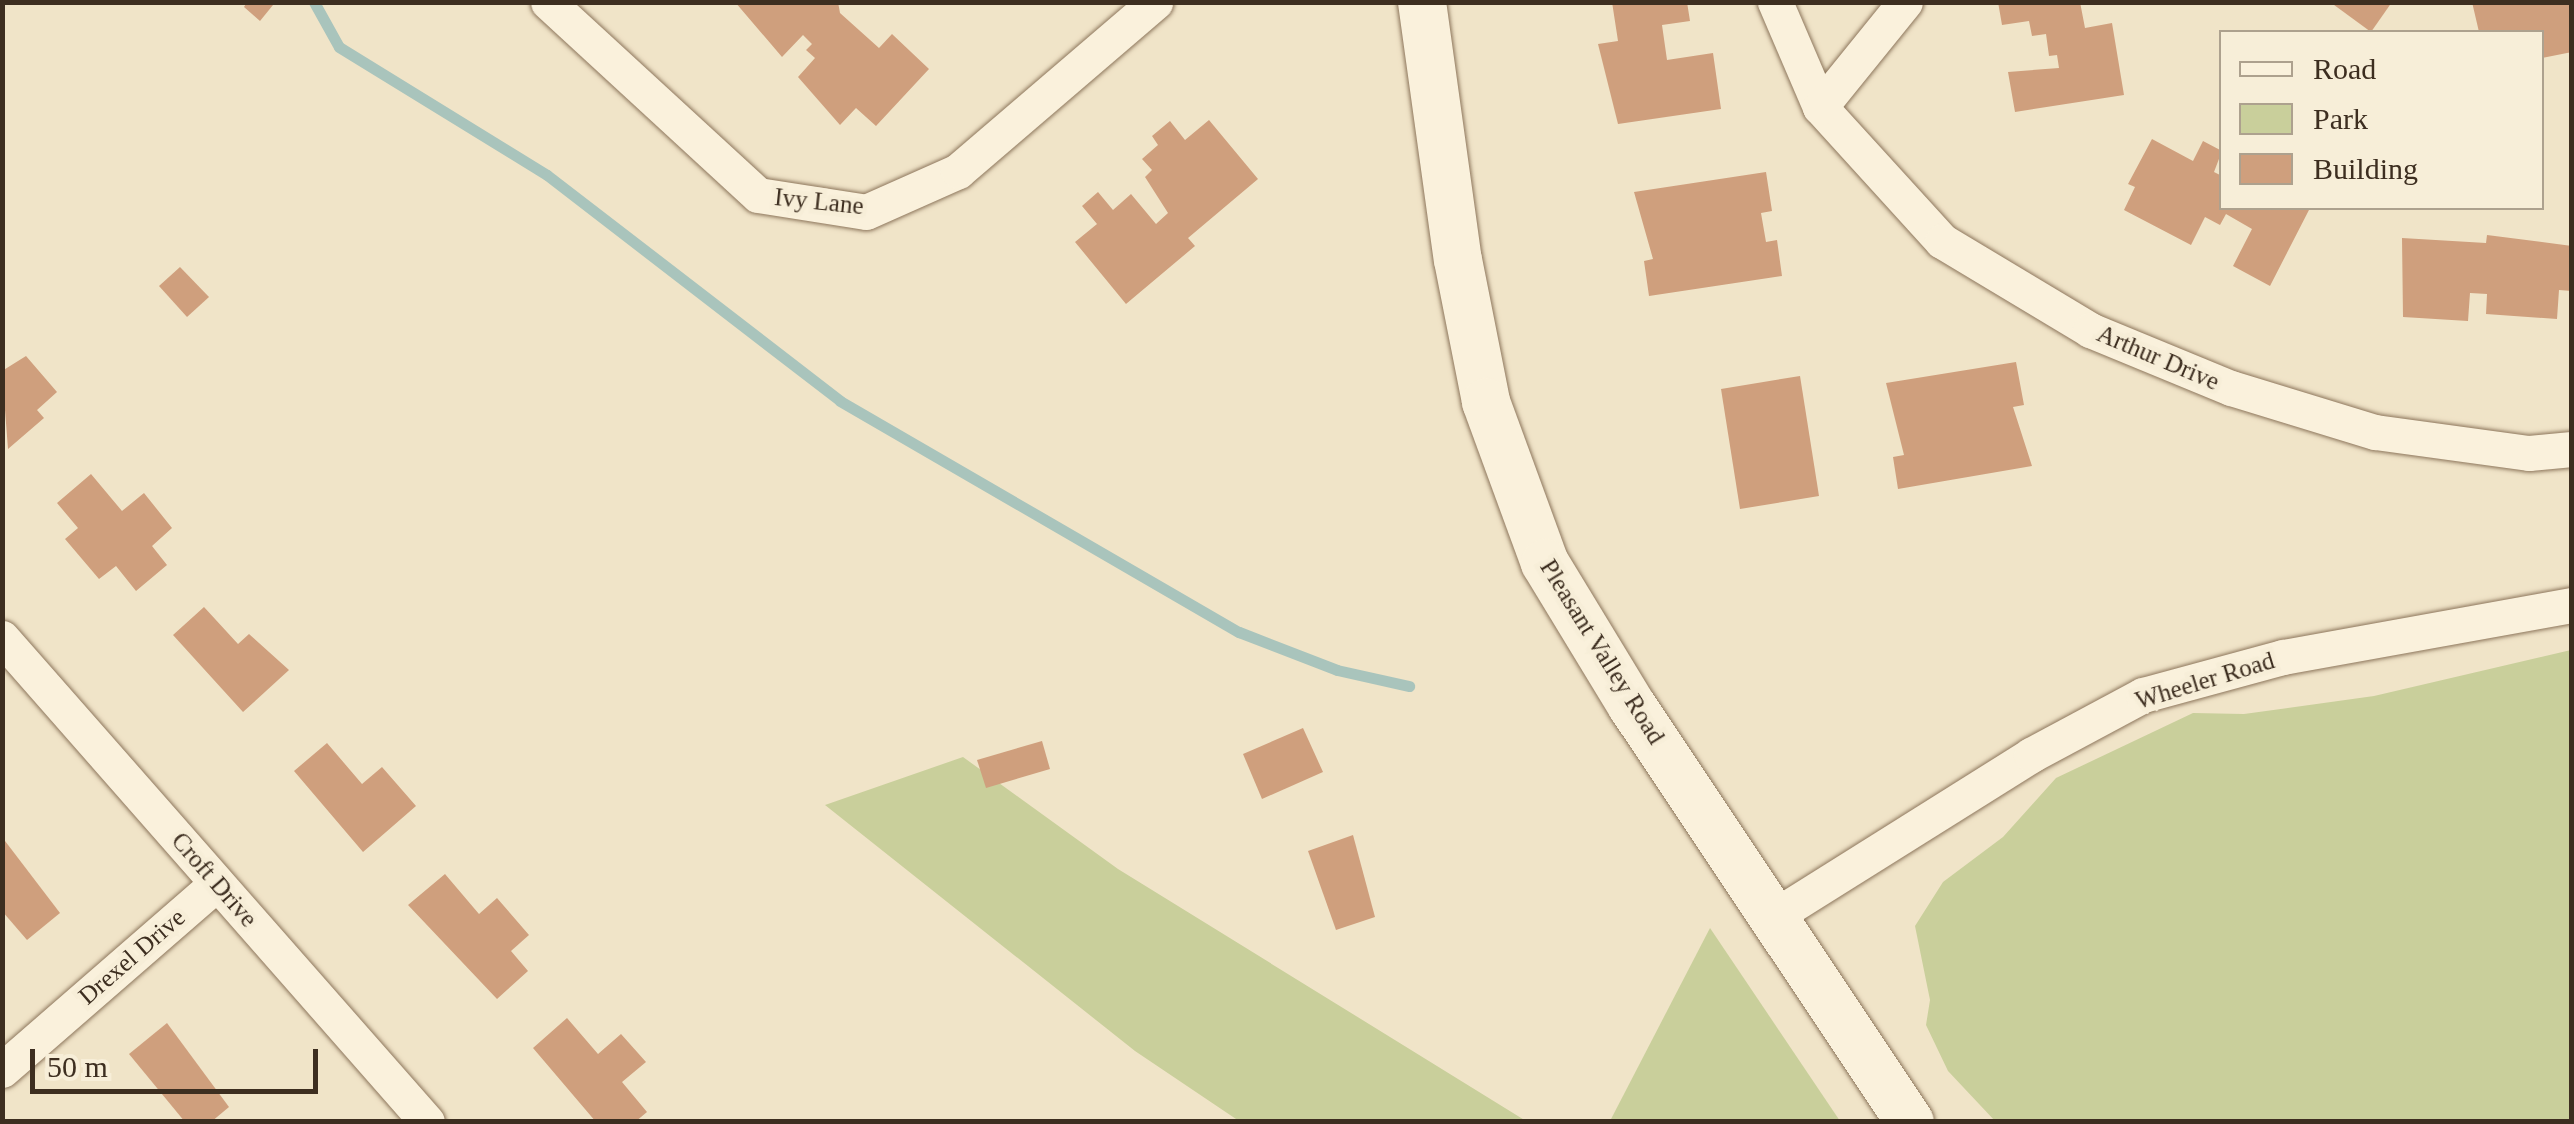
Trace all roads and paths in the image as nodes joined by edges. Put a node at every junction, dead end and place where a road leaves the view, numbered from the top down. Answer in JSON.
{"nodes":[{"id":1,"x":548,"y":2,"type":"edge"},
{"id":2,"x":1155,"y":2,"type":"edge"},
{"id":3,"x":1422,"y":2,"type":"edge"},
{"id":4,"x":1776,"y":2,"type":"edge"},
{"id":5,"x":1905,"y":2,"type":"edge"},
{"id":6,"x":1820,"y":107,"type":"junction"},
{"id":7,"x":2572,"y":449,"type":"edge"},
{"id":8,"x":2572,"y":605,"type":"edge"},
{"id":9,"x":2,"y":638,"type":"edge"},
{"id":10,"x":216,"y":884,"type":"junction"},
{"id":11,"x":1774,"y":918,"type":"junction"},
{"id":12,"x":2,"y":1070,"type":"edge"},
{"id":13,"x":427,"y":1122,"type":"edge"},
{"id":14,"x":1910,"y":1122,"type":"edge"}],
"edges":[{"from":1,"to":2,"type":"street","name":"Ivy Lane"},
{"from":3,"to":11,"type":"main road","name":"Pleasant Valley Road"},
{"from":4,"to":6,"type":"street","name":"Arthur Drive"},
{"from":5,"to":6,"type":"street"},
{"from":6,"to":7,"type":"street","name":"Arthur Drive"},
{"from":8,"to":11,"type":"street","name":"Wheeler Road"},
{"from":9,"to":10,"type":"street","name":"Croft Drive"},
{"from":10,"to":12,"type":"street","name":"Drexel Drive"},
{"from":10,"to":13,"type":"street","name":"Croft Drive"},
{"from":11,"to":14,"type":"main road","name":"Pleasant Valley Road"}]}
